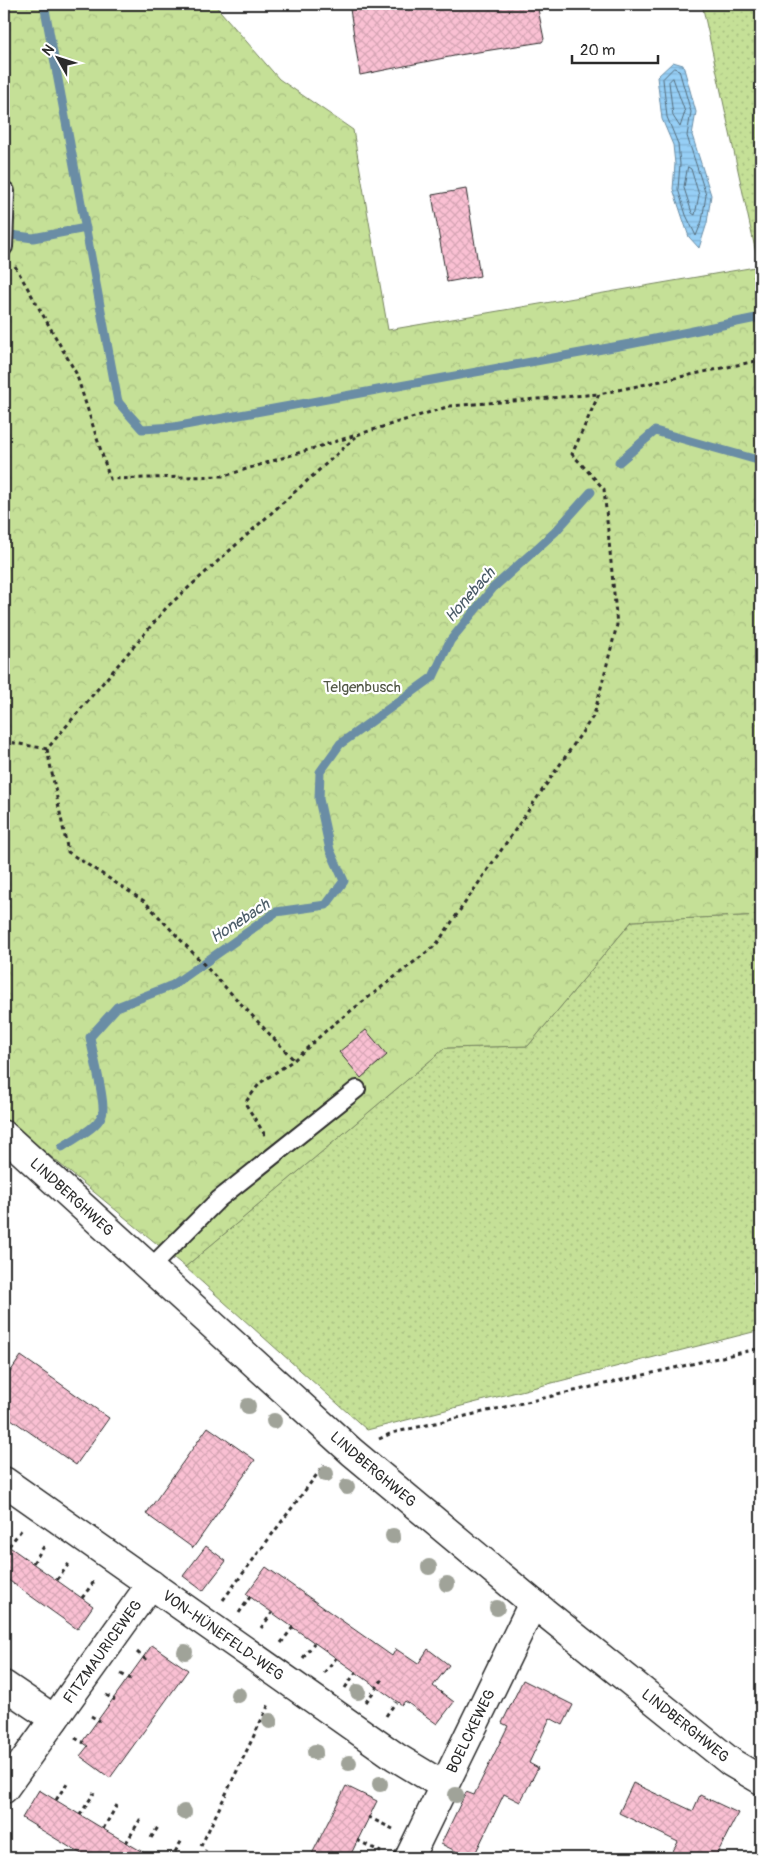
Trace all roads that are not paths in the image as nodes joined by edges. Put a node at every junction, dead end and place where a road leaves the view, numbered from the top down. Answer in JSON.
{"nodes":[{"id":1,"x":6,"y":191,"type":"dead end"},
{"id":2,"x":4,"y":246,"type":"edge"},
{"id":3,"x":357,"y":1089,"type":"dead end"},
{"id":4,"x":4,"y":1135,"type":"edge"},
{"id":5,"x":151,"y":1267,"type":"junction"},
{"id":6,"x":4,"y":1481,"type":"edge"},
{"id":7,"x":151,"y":1584,"type":"junction"},
{"id":8,"x":533,"y":1603,"type":"junction"},
{"id":9,"x":4,"y":1685,"type":"edge"},
{"id":10,"x":54,"y":1718,"type":"junction"},
{"id":11,"x":761,"y":1780,"type":"edge"},
{"id":12,"x":444,"y":1786,"type":"junction"},
{"id":13,"x":4,"y":1789,"type":"edge"},
{"id":14,"x":398,"y":1856,"type":"edge"}],
"edges":[{"from":1,"to":2,"type":"lane"},
{"from":3,"to":5,"type":"lane"},
{"from":4,"to":5,"type":"street","name":"LINDBERGHWEG"},
{"from":5,"to":8,"type":"street","name":"LINDBERGHWEG"},
{"from":6,"to":7,"type":"street","name":"VON-HÜNEFELD-WEG"},
{"from":7,"to":10,"type":"street","name":"FITZMAURICEWEG"},
{"from":7,"to":12,"type":"street","name":"VON-HÜNEFELD-WEG"},
{"from":8,"to":11,"type":"street","name":"LINDBERGHWEG"},
{"from":8,"to":12,"type":"street","name":"BOELCKEWEG"},
{"from":9,"to":10,"type":"street","name":"FITZMAURICEWEG"},
{"from":10,"to":13,"type":"street","name":"FITZMAURICEWEG"},
{"from":12,"to":14,"type":"street","name":"BOELCKEWEG"}]}
